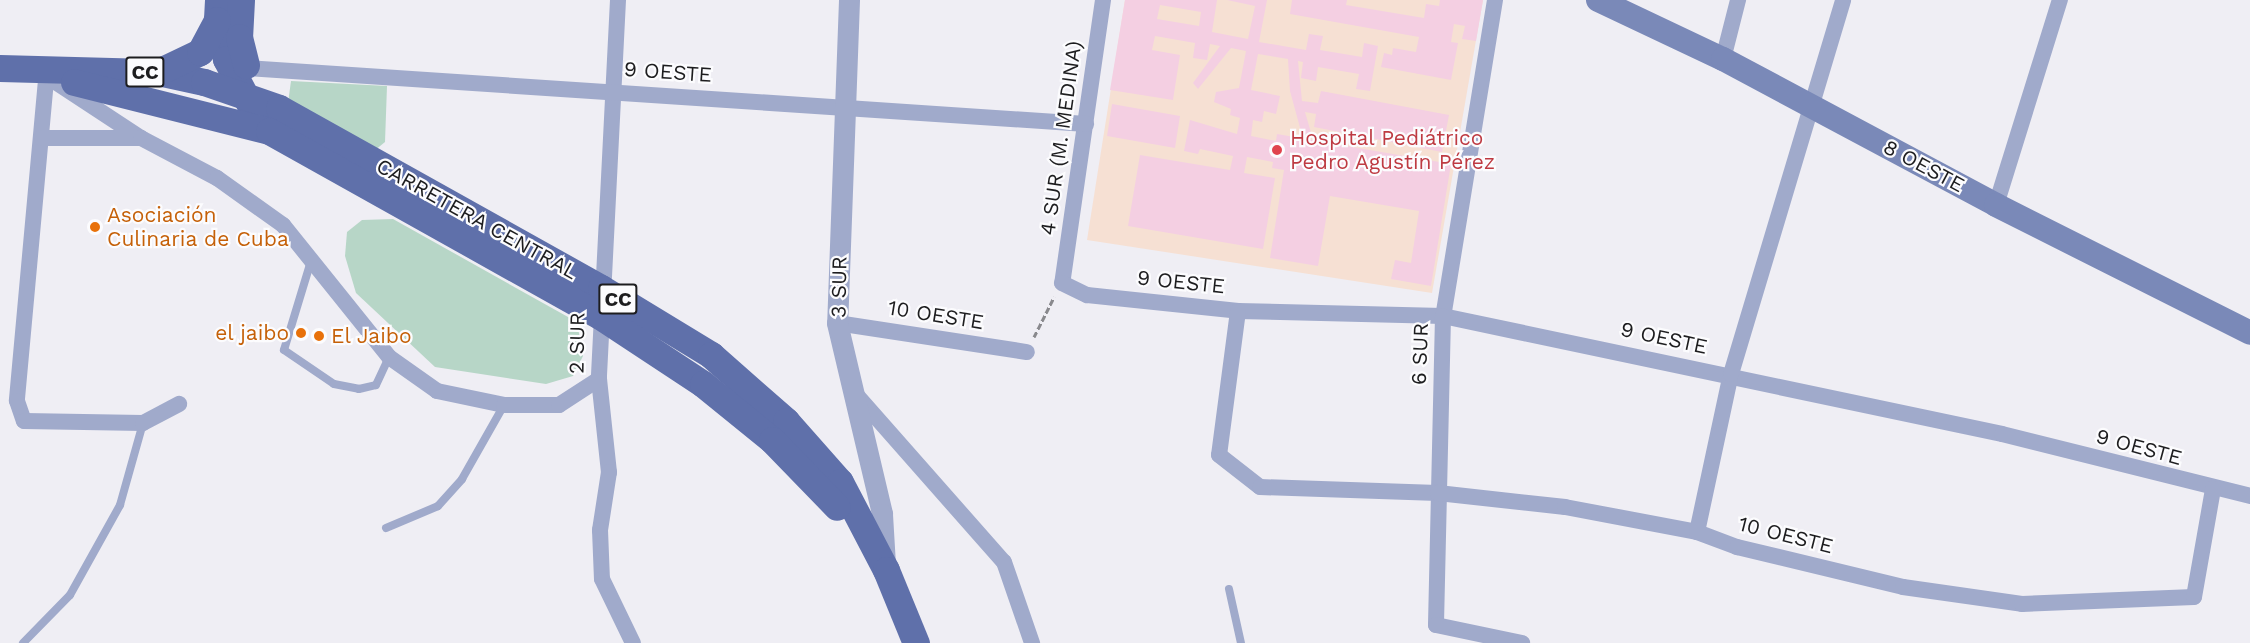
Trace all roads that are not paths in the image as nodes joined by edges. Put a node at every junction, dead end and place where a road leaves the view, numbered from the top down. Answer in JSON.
{"nodes":[{"id":1,"x":241,"y":0,"type":"edge"},
{"id":2,"x":618,"y":0,"type":"edge"},
{"id":3,"x":849,"y":0,"type":"edge"},
{"id":4,"x":1103,"y":0,"type":"edge"},
{"id":5,"x":1495,"y":0,"type":"edge"},
{"id":6,"x":1598,"y":0,"type":"edge"},
{"id":7,"x":1738,"y":0,"type":"edge"},
{"id":8,"x":1843,"y":0,"type":"edge"},
{"id":9,"x":2060,"y":0,"type":"edge"},
{"id":10,"x":218,"y":10,"type":"edge"},
{"id":11,"x":237,"y":55,"type":"junction"},
{"id":12,"x":1723,"y":59,"type":"junction"},
{"id":13,"x":3,"y":68,"type":"edge"},
{"id":14,"x":158,"y":72,"type":"junction"},
{"id":15,"x":47,"y":73,"type":"junction"},
{"id":16,"x":204,"y":82,"type":"junction"},
{"id":17,"x":613,"y":90,"type":"junction"},
{"id":18,"x":245,"y":96,"type":"junction"},
{"id":19,"x":145,"y":97,"type":"junction"},
{"id":20,"x":1809,"y":105,"type":"junction"},
{"id":21,"x":843,"y":106,"type":"junction"},
{"id":22,"x":274,"y":120,"type":"junction"},
{"id":23,"x":1086,"y":124,"type":"junction"},
{"id":24,"x":42,"y":138,"type":"junction"},
{"id":25,"x":141,"y":138,"type":"junction"},
{"id":26,"x":1996,"y":206,"type":"junction"},
{"id":27,"x":311,"y":260,"type":"junction"},
{"id":28,"x":1062,"y":283,"type":"joint"},
{"id":29,"x":600,"y":288,"type":"junction"},
{"id":30,"x":1238,"y":311,"type":"junction"},
{"id":31,"x":1443,"y":315,"type":"junction"},
{"id":32,"x":600,"y":316,"type":"junction"},
{"id":33,"x":837,"y":323,"type":"junction"},
{"id":34,"x":2250,"y":333,"type":"edge"},
{"id":35,"x":1028,"y":352,"type":"road end"},
{"id":36,"x":389,"y":357,"type":"junction"},
{"id":37,"x":1731,"y":374,"type":"junction"},
{"id":38,"x":599,"y":379,"type":"junction"},
{"id":39,"x":853,"y":391,"type":"junction"},
{"id":40,"x":179,"y":405,"type":"dead end"},
{"id":41,"x":504,"y":405,"type":"junction"},
{"id":42,"x":143,"y":423,"type":"junction"},
{"id":43,"x":2213,"y":489,"type":"junction"},
{"id":44,"x":1438,"y":493,"type":"junction"},
{"id":45,"x":2250,"y":496,"type":"edge"},
{"id":46,"x":386,"y":528,"type":"dead end"},
{"id":47,"x":1697,"y":532,"type":"junction"},
{"id":48,"x":886,"y":570,"type":"junction"},
{"id":49,"x":1229,"y":589,"type":"dead end"},
{"id":50,"x":23,"y":643,"type":"edge"},
{"id":51,"x":633,"y":643,"type":"edge"},
{"id":52,"x":916,"y":643,"type":"edge"},
{"id":53,"x":1032,"y":643,"type":"edge"},
{"id":54,"x":1240,"y":643,"type":"edge"},
{"id":55,"x":1522,"y":643,"type":"edge"}],
"edges":[{"from":1,"to":11,"type":"main road"},
{"from":2,"to":17,"type":"street","name":"2 SUR"},
{"from":3,"to":21,"type":"street","name":"3 SUR"},
{"from":4,"to":23,"type":"street","name":"4 SUR (M. MEDINA)"},
{"from":5,"to":31,"type":"street","name":"6 SUR"},
{"from":6,"to":12,"type":"main road","name":"8 OESTE"},
{"from":7,"to":12,"type":"street"},
{"from":8,"to":20,"type":"street"},
{"from":9,"to":26,"type":"street"},
{"from":10,"to":11,"type":"main road"},
{"from":10,"to":14,"type":"main road"},
{"from":11,"to":16,"type":"main road"},
{"from":11,"to":17,"type":"street","name":"9 OESTE"},
{"from":11,"to":18,"type":"main road"},
{"from":11,"to":22,"type":"main road"},
{"from":12,"to":20,"type":"main road","name":"8 OESTE"},
{"from":13,"to":15,"type":"main road","number":"CC"},
{"from":14,"to":15,"type":"main road","number":"CC"},
{"from":14,"to":16,"type":"main road","number":"CC"},
{"from":15,"to":19,"type":"main road","number":"CC"},
{"from":15,"to":24,"type":"street"},
{"from":15,"to":25,"type":"street"},
{"from":16,"to":18,"type":"main road","number":"CC"},
{"from":16,"to":19,"type":"main road"},
{"from":17,"to":21,"type":"street","name":"9 OESTE"},
{"from":17,"to":29,"type":"street","name":"2 SUR"},
{"from":18,"to":22,"type":"main road","number":"CC"},
{"from":19,"to":22,"type":"main road","number":"CC"},
{"from":20,"to":26,"type":"main road","name":"8 OESTE"},
{"from":20,"to":37,"type":"street"},
{"from":21,"to":23,"type":"street","name":"9 OESTE"},
{"from":21,"to":33,"type":"street","name":"3 SUR"},
{"from":22,"to":29,"type":"main road","name":"CARRETERA CENTRAL","number":"CC"},
{"from":22,"to":32,"type":"main road","name":"CARRETERA CENTRAL","number":"CC"},
{"from":23,"to":28,"type":"street","name":"4 SUR (M. MEDINA)"},
{"from":24,"to":25,"type":"street"},
{"from":24,"to":42,"type":"street"},
{"from":25,"to":27,"type":"street"},
{"from":26,"to":34,"type":"main road","name":"8 OESTE"},
{"from":27,"to":36,"type":"street"},
{"from":27,"to":36,"type":"lane"},
{"from":28,"to":30,"type":"street","name":"9 OESTE"},
{"from":29,"to":32,"type":"street","name":"2 SUR"},
{"from":29,"to":48,"type":"main road","name":"CARRETERA CENTRAL","number":"CC"},
{"from":30,"to":31,"type":"street","name":"9 OESTE"},
{"from":30,"to":44,"type":"street","name":"10 OESTE"},
{"from":31,"to":37,"type":"street","name":"9 OESTE"},
{"from":31,"to":44,"type":"street","name":"6 SUR"},
{"from":32,"to":38,"type":"street","name":"2 SUR"},
{"from":32,"to":48,"type":"main road","name":"CARRETERA CENTRAL","number":"CC"},
{"from":33,"to":35,"type":"street","name":"10 OESTE"},
{"from":33,"to":39,"type":"street","name":"3 SUR"},
{"from":36,"to":41,"type":"street"},
{"from":37,"to":43,"type":"street","name":"9 OESTE"},
{"from":37,"to":47,"type":"street"},
{"from":38,"to":41,"type":"street"},
{"from":38,"to":51,"type":"street","name":"2 SUR"},
{"from":39,"to":48,"type":"street","name":"3 SUR"},
{"from":39,"to":53,"type":"street"},
{"from":40,"to":42,"type":"street"},
{"from":41,"to":46,"type":"lane"},
{"from":42,"to":50,"type":"lane"},
{"from":43,"to":45,"type":"street","name":"9 OESTE"},
{"from":43,"to":47,"type":"street","name":"10 OESTE"},
{"from":44,"to":47,"type":"street","name":"10 OESTE"},
{"from":44,"to":55,"type":"street","name":"6 SUR"},
{"from":48,"to":52,"type":"main road","name":"CARRETERA CENTRAL","number":"CC"},
{"from":49,"to":54,"type":"lane"}]}
